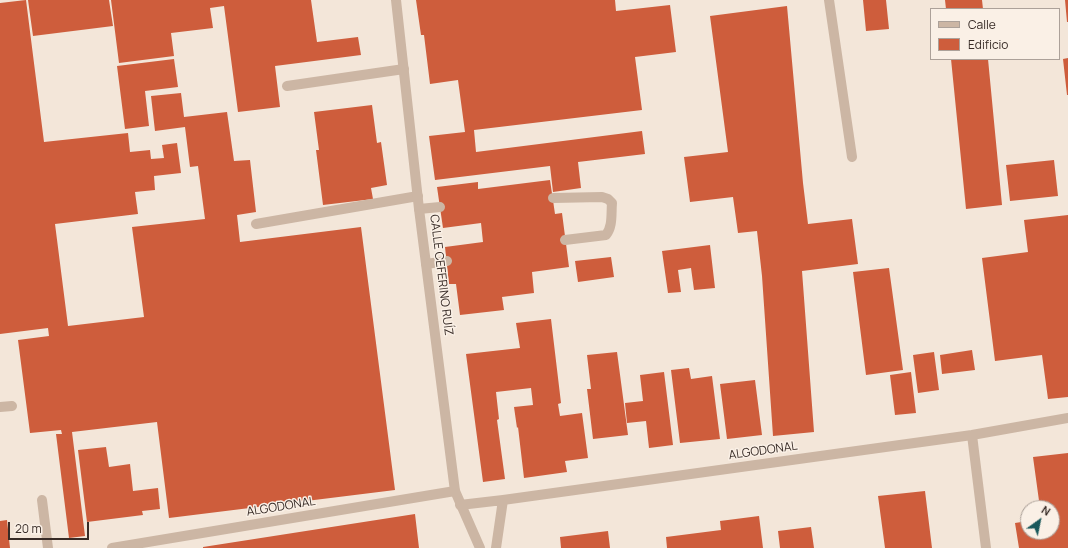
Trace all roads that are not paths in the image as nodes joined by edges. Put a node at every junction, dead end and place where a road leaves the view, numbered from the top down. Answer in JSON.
{"nodes":[{"id":1,"x":396,"y":0,"type":"edge"},
{"id":2,"x":829,"y":0,"type":"edge"},
{"id":3,"x":404,"y":69,"type":"junction"},
{"id":4,"x":287,"y":86,"type":"dead end"},
{"id":5,"x":852,"y":157,"type":"dead end"},
{"id":6,"x":418,"y":196,"type":"junction"},
{"id":7,"x":553,"y":198,"type":"dead end"},
{"id":8,"x":440,"y":207,"type":"dead end"},
{"id":9,"x":419,"y":209,"type":"junction"},
{"id":10,"x":256,"y":224,"type":"dead end"},
{"id":11,"x":565,"y":240,"type":"dead end"},
{"id":12,"x":446,"y":261,"type":"dead end"},
{"id":13,"x":426,"y":264,"type":"junction"},
{"id":14,"x":12,"y":406,"type":"dead end"},
{"id":15,"x":0,"y":407,"type":"edge"},
{"id":16,"x":1068,"y":418,"type":"edge"},
{"id":17,"x":972,"y":435,"type":"junction"},
{"id":18,"x":455,"y":491,"type":"junction"},
{"id":19,"x":42,"y":500,"type":"dead end"},
{"id":20,"x":503,"y":500,"type":"junction"},
{"id":21,"x":460,"y":505,"type":"junction"},
{"id":22,"x":48,"y":548,"type":"edge"},
{"id":23,"x":112,"y":548,"type":"edge"},
{"id":24,"x":480,"y":548,"type":"edge"},
{"id":25,"x":496,"y":548,"type":"edge"},
{"id":26,"x":986,"y":548,"type":"edge"}],
"edges":[{"from":1,"to":3,"type":"street","name":"CALLE CEFERINO RUÍZ"},
{"from":2,"to":5,"type":"street"},
{"from":3,"to":4,"type":"street"},
{"from":3,"to":6,"type":"street","name":"CALLE CEFERINO RUÍZ"},
{"from":6,"to":9,"type":"street","name":"CALLE CEFERINO RUÍZ"},
{"from":6,"to":10,"type":"street"},
{"from":7,"to":11,"type":"street"},
{"from":8,"to":9,"type":"street"},
{"from":9,"to":13,"type":"street","name":"CALLE CEFERINO RUÍZ"},
{"from":12,"to":13,"type":"street"},
{"from":13,"to":18,"type":"street","name":"CALLE CEFERINO RUÍZ"},
{"from":14,"to":15,"type":"street"},
{"from":16,"to":17,"type":"street","name":"ALGODONAL"},
{"from":17,"to":20,"type":"street","name":"ALGODONAL"},
{"from":17,"to":26,"type":"street"},
{"from":18,"to":21,"type":"street","name":"CALLE CEFERINO RUÍZ"},
{"from":18,"to":23,"type":"street","name":"ALGODONAL"},
{"from":19,"to":22,"type":"street"},
{"from":20,"to":21,"type":"street","name":"ALGODONAL"},
{"from":20,"to":25,"type":"street"},
{"from":21,"to":24,"type":"street","name":"CALLE CEFERINO RUÍZ"}]}
